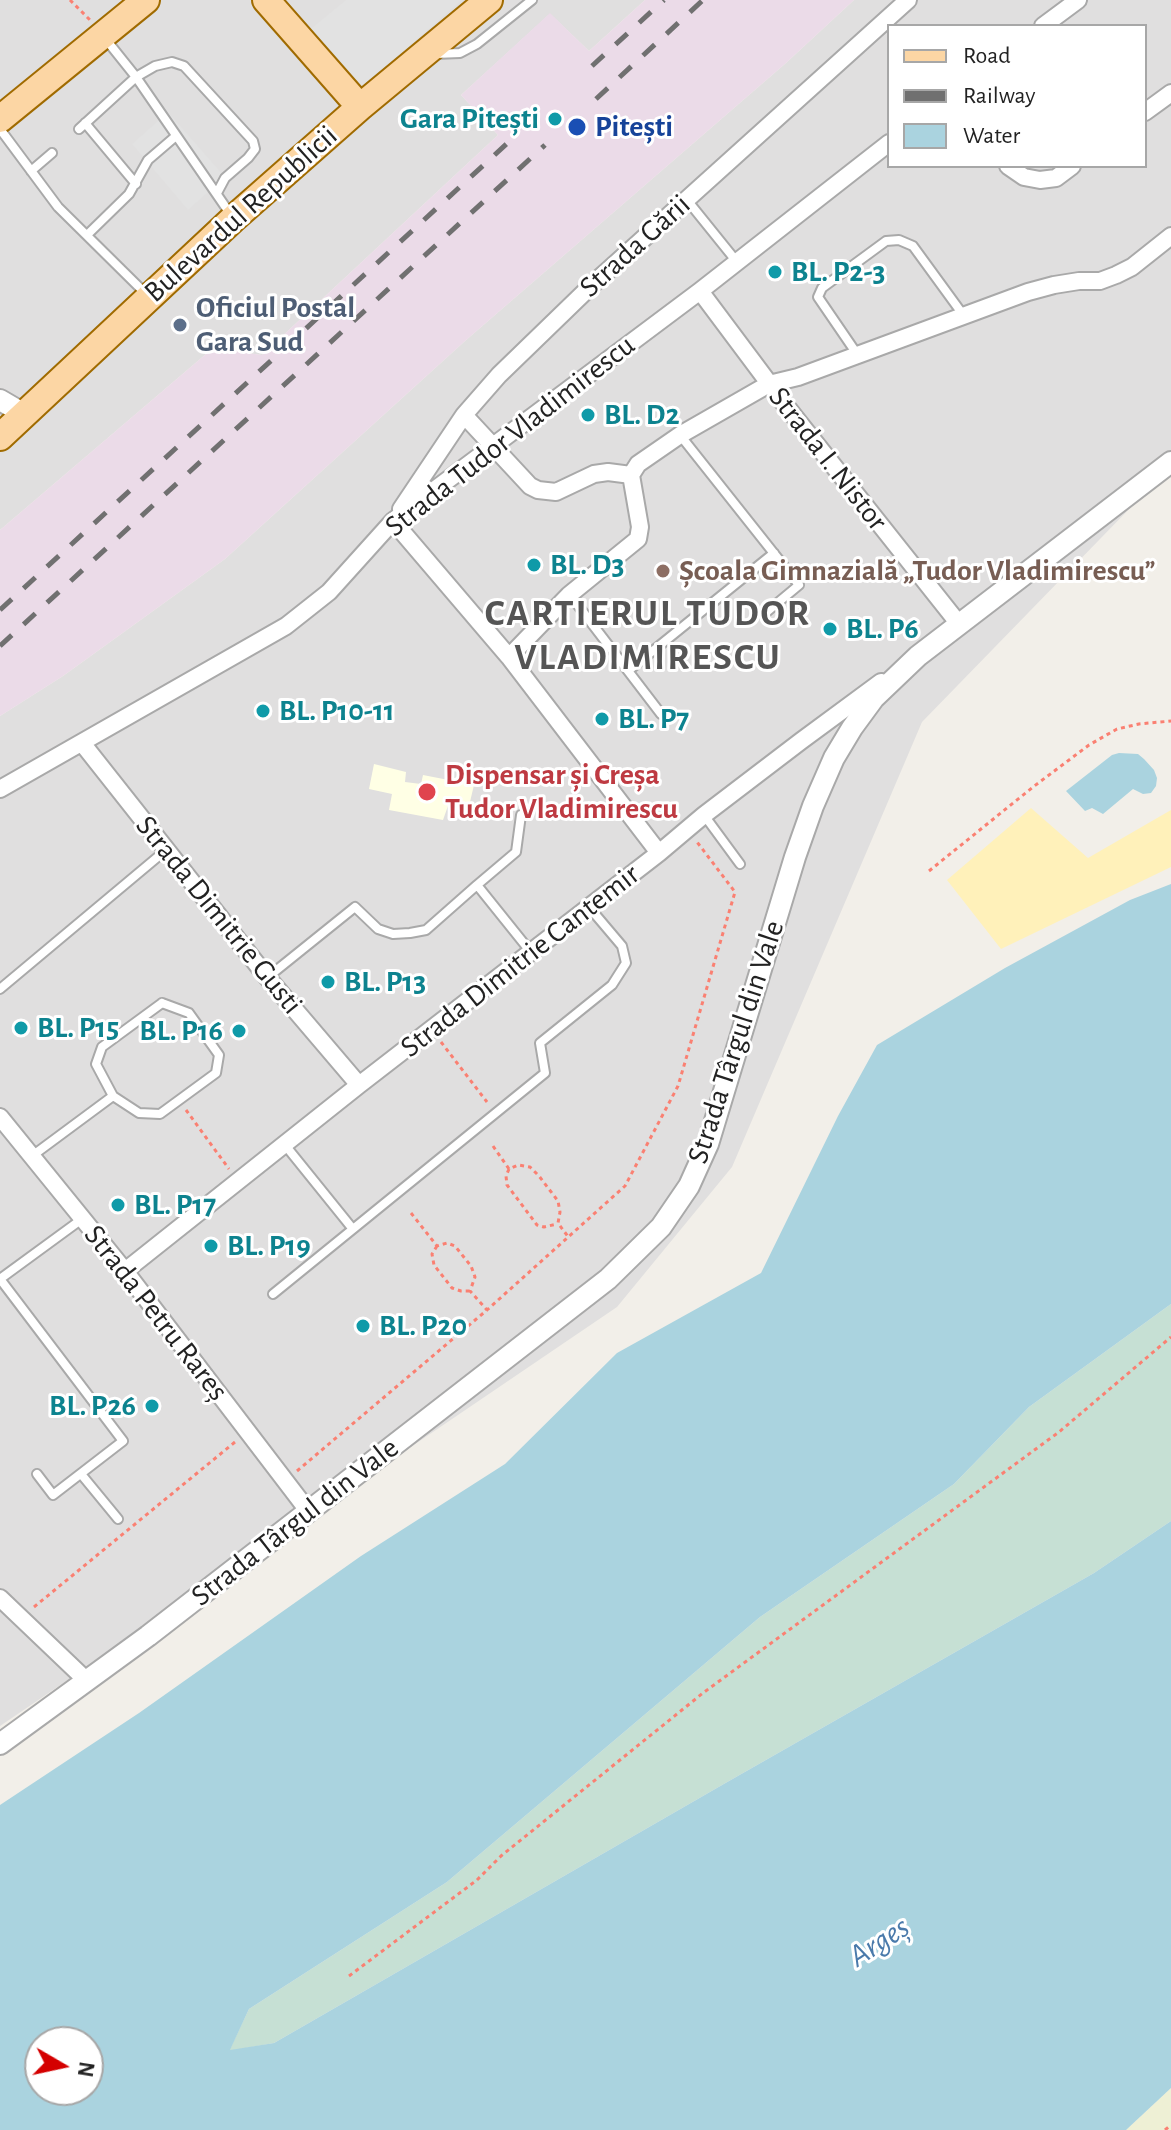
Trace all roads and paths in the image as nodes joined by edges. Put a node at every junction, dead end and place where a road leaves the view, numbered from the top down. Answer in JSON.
{"nodes":[{"id":1,"x":70,"y":0,"type":"edge"},
{"id":2,"x":146,"y":0,"type":"edge"},
{"id":3,"x":266,"y":0,"type":"edge"},
{"id":4,"x":489,"y":0,"type":"edge"},
{"id":5,"x":532,"y":0,"type":"edge"},
{"id":6,"x":908,"y":0,"type":"edge"},
{"id":7,"x":1078,"y":0,"type":"edge"},
{"id":8,"x":1046,"y":24,"type":"edge"},
{"id":9,"x":103,"y":35,"type":"junction"},
{"id":10,"x":423,"y":55,"type":"junction"},
{"id":11,"x":136,"y":77,"type":"junction"},
{"id":12,"x":1171,"y":93,"type":"edge"},
{"id":13,"x":360,"y":107,"type":"junction"},
{"id":14,"x":1147,"y":111,"type":"edge"},
{"id":15,"x":0,"y":119,"type":"edge"},
{"id":16,"x":0,"y":129,"type":"edge"},
{"id":17,"x":176,"y":136,"type":"junction"},
{"id":18,"x":887,"y":145,"type":"edge"},
{"id":19,"x":52,"y":153,"type":"dead end"},
{"id":20,"x":1011,"y":168,"type":"edge"},
{"id":21,"x":1069,"y":168,"type":"edge"},
{"id":22,"x":31,"y":171,"type":"junction"},
{"id":23,"x":136,"y":184,"type":"junction"},
{"id":24,"x":217,"y":193,"type":"junction"},
{"id":25,"x":687,"y":199,"type":"junction"},
{"id":26,"x":233,"y":219,"type":"junction"},
{"id":27,"x":87,"y":235,"type":"junction"},
{"id":28,"x":1171,"y":236,"type":"edge"},
{"id":29,"x":737,"y":262,"type":"junction"},
{"id":30,"x":700,"y":291,"type":"junction"},
{"id":31,"x":149,"y":298,"type":"junction"},
{"id":32,"x":964,"y":316,"type":"junction"},
{"id":33,"x":857,"y":354,"type":"junction"},
{"id":34,"x":769,"y":384,"type":"junction"},
{"id":35,"x":0,"y":400,"type":"edge"},
{"id":36,"x":24,"y":414,"type":"junction"},
{"id":37,"x":464,"y":415,"type":"junction"},
{"id":38,"x":680,"y":435,"type":"junction"},
{"id":39,"x":0,"y":437,"type":"edge"},
{"id":40,"x":493,"y":446,"type":"junction"},
{"id":41,"x":1171,"y":462,"type":"edge"},
{"id":42,"x":631,"y":475,"type":"junction"},
{"id":43,"x":393,"y":521,"type":"junction"},
{"id":44,"x":774,"y":553,"type":"junction"},
{"id":45,"x":569,"y":595,"type":"junction"},
{"id":46,"x":763,"y":615,"type":"dead end"},
{"id":47,"x":959,"y":624,"type":"junction"},
{"id":48,"x":918,"y":656,"type":"junction"},
{"id":49,"x":509,"y":657,"type":"junction"},
{"id":50,"x":628,"y":671,"type":"junction"},
{"id":51,"x":661,"y":714,"type":"dead end"},
{"id":52,"x":1171,"y":721,"type":"edge"},
{"id":53,"x":82,"y":743,"type":"junction"},
{"id":54,"x":0,"y":789,"type":"edge"},
{"id":55,"x":521,"y":815,"type":"dead end"},
{"id":56,"x":704,"y":815,"type":"junction"},
{"id":57,"x":688,"y":829,"type":"junction"},
{"id":58,"x":166,"y":850,"type":"junction"},
{"id":59,"x":659,"y":853,"type":"junction"},
{"id":60,"x":740,"y":864,"type":"dead end"},
{"id":61,"x":929,"y":871,"type":"dead end"},
{"id":62,"x":477,"y":885,"type":"junction"},
{"id":63,"x":589,"y":907,"type":"junction"},
{"id":64,"x":530,"y":951,"type":"junction"},
{"id":65,"x":267,"y":977,"type":"junction"},
{"id":66,"x":0,"y":989,"type":"edge"},
{"id":67,"x":431,"y":1029,"type":"junction"},
{"id":68,"x":359,"y":1085,"type":"junction"},
{"id":69,"x":113,"y":1096,"type":"junction"},
{"id":70,"x":180,"y":1101,"type":"junction"},
{"id":71,"x":495,"y":1113,"type":"junction"},
{"id":72,"x":0,"y":1117,"type":"edge"},
{"id":73,"x":285,"y":1145,"type":"junction"},
{"id":74,"x":493,"y":1146,"type":"dead end"},
{"id":75,"x":32,"y":1156,"type":"junction"},
{"id":76,"x":509,"y":1169,"type":"junction"},
{"id":77,"x":238,"y":1181,"type":"junction"},
{"id":78,"x":411,"y":1213,"type":"dead end"},
{"id":79,"x":83,"y":1218,"type":"junction"},
{"id":80,"x":558,"y":1223,"type":"junction"},
{"id":81,"x":352,"y":1228,"type":"junction"},
{"id":82,"x":569,"y":1238,"type":"junction"},
{"id":83,"x":437,"y":1246,"type":"junction"},
{"id":84,"x":125,"y":1271,"type":"junction"},
{"id":85,"x":0,"y":1279,"type":"edge"},
{"id":86,"x":470,"y":1291,"type":"junction"},
{"id":87,"x":273,"y":1294,"type":"dead end"},
{"id":88,"x":487,"y":1310,"type":"junction"},
{"id":89,"x":1171,"y":1337,"type":"edge"},
{"id":90,"x":247,"y":1432,"type":"junction"},
{"id":91,"x":37,"y":1474,"type":"dead end"},
{"id":92,"x":81,"y":1474,"type":"junction"},
{"id":93,"x":285,"y":1481,"type":"junction"},
{"id":94,"x":309,"y":1512,"type":"junction"},
{"id":95,"x":118,"y":1519,"type":"dead end"},
{"id":96,"x":0,"y":1598,"type":"edge"},
{"id":97,"x":21,"y":1619,"type":"junction"},
{"id":98,"x":87,"y":1681,"type":"junction"},
{"id":99,"x":0,"y":1744,"type":"edge"},
{"id":100,"x":349,"y":1976,"type":"dead end"},
{"id":101,"x":1171,"y":2125,"type":"edge"},
{"id":102,"x":1165,"y":2130,"type":"edge"}],
"edges":[{"from":1,"to":9,"type":"path"},
{"from":2,"to":9,"type":"main road"},
{"from":3,"to":13,"type":"main road"},
{"from":4,"to":10,"type":"main road","name":"Bulevardul Republicii"},
{"from":5,"to":10,"type":"lane"},
{"from":6,"to":25,"type":"street","name":"Strada Gării"},
{"from":7,"to":8,"type":"street"},
{"from":9,"to":11,"type":"lane"},
{"from":9,"to":15,"type":"main road"},
{"from":10,"to":13,"type":"main road","name":"Bulevardul Republicii"},
{"from":11,"to":17,"type":"lane"},
{"from":11,"to":23,"type":"lane"},
{"from":11,"to":24,"type":"lane"},
{"from":12,"to":14,"type":"street"},
{"from":13,"to":26,"type":"main road","name":"Bulevardul Republicii"},
{"from":16,"to":22,"type":"lane"},
{"from":17,"to":23,"type":"lane"},
{"from":17,"to":24,"type":"lane"},
{"from":18,"to":29,"type":"street","name":"Strada Tudor Vladimirescu"},
{"from":19,"to":22,"type":"lane"},
{"from":20,"to":21,"type":"street"},
{"from":22,"to":27,"type":"lane"},
{"from":23,"to":27,"type":"lane"},
{"from":24,"to":26,"type":"lane"},
{"from":25,"to":29,"type":"lane"},
{"from":25,"to":37,"type":"street","name":"Strada Gării"},
{"from":26,"to":31,"type":"main road","name":"Bulevardul Republicii"},
{"from":27,"to":31,"type":"lane"},
{"from":28,"to":32,"type":"street"},
{"from":29,"to":30,"type":"street","name":"Strada Tudor Vladimirescu"},
{"from":30,"to":34,"type":"street","name":"Strada I. Nistor"},
{"from":30,"to":40,"type":"street","name":"Strada Tudor Vladimirescu"},
{"from":31,"to":36,"type":"main road","name":"Bulevardul Republicii"},
{"from":32,"to":33,"type":"street"},
{"from":32,"to":33,"type":"lane"},
{"from":33,"to":34,"type":"street"},
{"from":34,"to":38,"type":"street"},
{"from":34,"to":47,"type":"street","name":"Strada I. Nistor"},
{"from":35,"to":36,"type":"street"},
{"from":36,"to":39,"type":"main road","name":"Bulevardul Republicii"},
{"from":37,"to":40,"type":"street"},
{"from":37,"to":43,"type":"street","name":"Strada Gării"},
{"from":38,"to":42,"type":"street"},
{"from":38,"to":44,"type":"lane"},
{"from":40,"to":42,"type":"street"},
{"from":40,"to":43,"type":"street","name":"Strada Tudor Vladimirescu"},
{"from":41,"to":47,"type":"street","name":"Strada Târgul din Vale"},
{"from":42,"to":45,"type":"street"},
{"from":43,"to":49,"type":"street"},
{"from":43,"to":53,"type":"street","name":"Strada Tudor Vladimirescu"},
{"from":44,"to":46,"type":"lane"},
{"from":44,"to":50,"type":"lane"},
{"from":45,"to":49,"type":"street"},
{"from":45,"to":50,"type":"lane"},
{"from":47,"to":48,"type":"street","name":"Strada Târgul din Vale"},
{"from":48,"to":56,"type":"street","name":"Strada Dimitrie Cantemir"},
{"from":48,"to":94,"type":"street","name":"Strada Târgul din Vale"},
{"from":49,"to":59,"type":"street"},
{"from":50,"to":51,"type":"lane"},
{"from":52,"to":61,"type":"path"},
{"from":53,"to":54,"type":"street","name":"Strada Tudor Vladimirescu"},
{"from":53,"to":58,"type":"street","name":"Strada Dimitrie Gusti"},
{"from":55,"to":62,"type":"lane"},
{"from":56,"to":57,"type":"street","name":"Strada Dimitrie Cantemir"},
{"from":56,"to":60,"type":"lane"},
{"from":57,"to":59,"type":"street","name":"Strada Dimitrie Cantemir"},
{"from":57,"to":82,"type":"path"},
{"from":58,"to":65,"type":"street","name":"Strada Dimitrie Gusti"},
{"from":58,"to":66,"type":"lane"},
{"from":59,"to":63,"type":"street","name":"Strada Dimitrie Cantemir"},
{"from":62,"to":64,"type":"lane"},
{"from":62,"to":65,"type":"lane"},
{"from":63,"to":64,"type":"street","name":"Strada Dimitrie Cantemir"},
{"from":63,"to":71,"type":"lane"},
{"from":64,"to":67,"type":"street","name":"Strada Dimitrie Cantemir"},
{"from":65,"to":68,"type":"street","name":"Strada Dimitrie Gusti"},
{"from":67,"to":68,"type":"street","name":"Strada Dimitrie Cantemir"},
{"from":67,"to":71,"type":"path"},
{"from":68,"to":73,"type":"street","name":"Strada Dimitrie Cantemir"},
{"from":69,"to":70,"type":"lane"},
{"from":69,"to":70,"type":"lane"},
{"from":69,"to":75,"type":"lane"},
{"from":70,"to":77,"type":"path"},
{"from":71,"to":81,"type":"lane"},
{"from":72,"to":75,"type":"street","name":"Strada Petru Rareș"},
{"from":73,"to":77,"type":"street","name":"Strada Dimitrie Cantemir"},
{"from":73,"to":81,"type":"lane"},
{"from":74,"to":76,"type":"path"},
{"from":75,"to":79,"type":"street","name":"Strada Petru Rareș"},
{"from":76,"to":80,"type":"path"},
{"from":76,"to":80,"type":"path"},
{"from":77,"to":84,"type":"street","name":"Strada Dimitrie Cantemir"},
{"from":78,"to":83,"type":"path"},
{"from":79,"to":84,"type":"street","name":"Strada Petru Rareș"},
{"from":79,"to":85,"type":"lane"},
{"from":80,"to":82,"type":"path"},
{"from":81,"to":87,"type":"lane"},
{"from":82,"to":88,"type":"path"},
{"from":83,"to":86,"type":"path"},
{"from":83,"to":86,"type":"path"},
{"from":84,"to":90,"type":"street","name":"Strada Petru Rareș"},
{"from":85,"to":92,"type":"lane"},
{"from":86,"to":88,"type":"path"},
{"from":88,"to":93,"type":"path"},
{"from":89,"to":100,"type":"path"},
{"from":90,"to":93,"type":"street","name":"Strada Petru Rareș"},
{"from":90,"to":97,"type":"path"},
{"from":91,"to":92,"type":"lane"},
{"from":92,"to":95,"type":"lane"},
{"from":93,"to":94,"type":"street","name":"Strada Petru Rareș"},
{"from":94,"to":98,"type":"street","name":"Strada Târgul din Vale"},
{"from":96,"to":97,"type":"street"},
{"from":97,"to":98,"type":"street"},
{"from":98,"to":99,"type":"street","name":"Strada Târgul din Vale"},
{"from":101,"to":102,"type":"path"}]}
